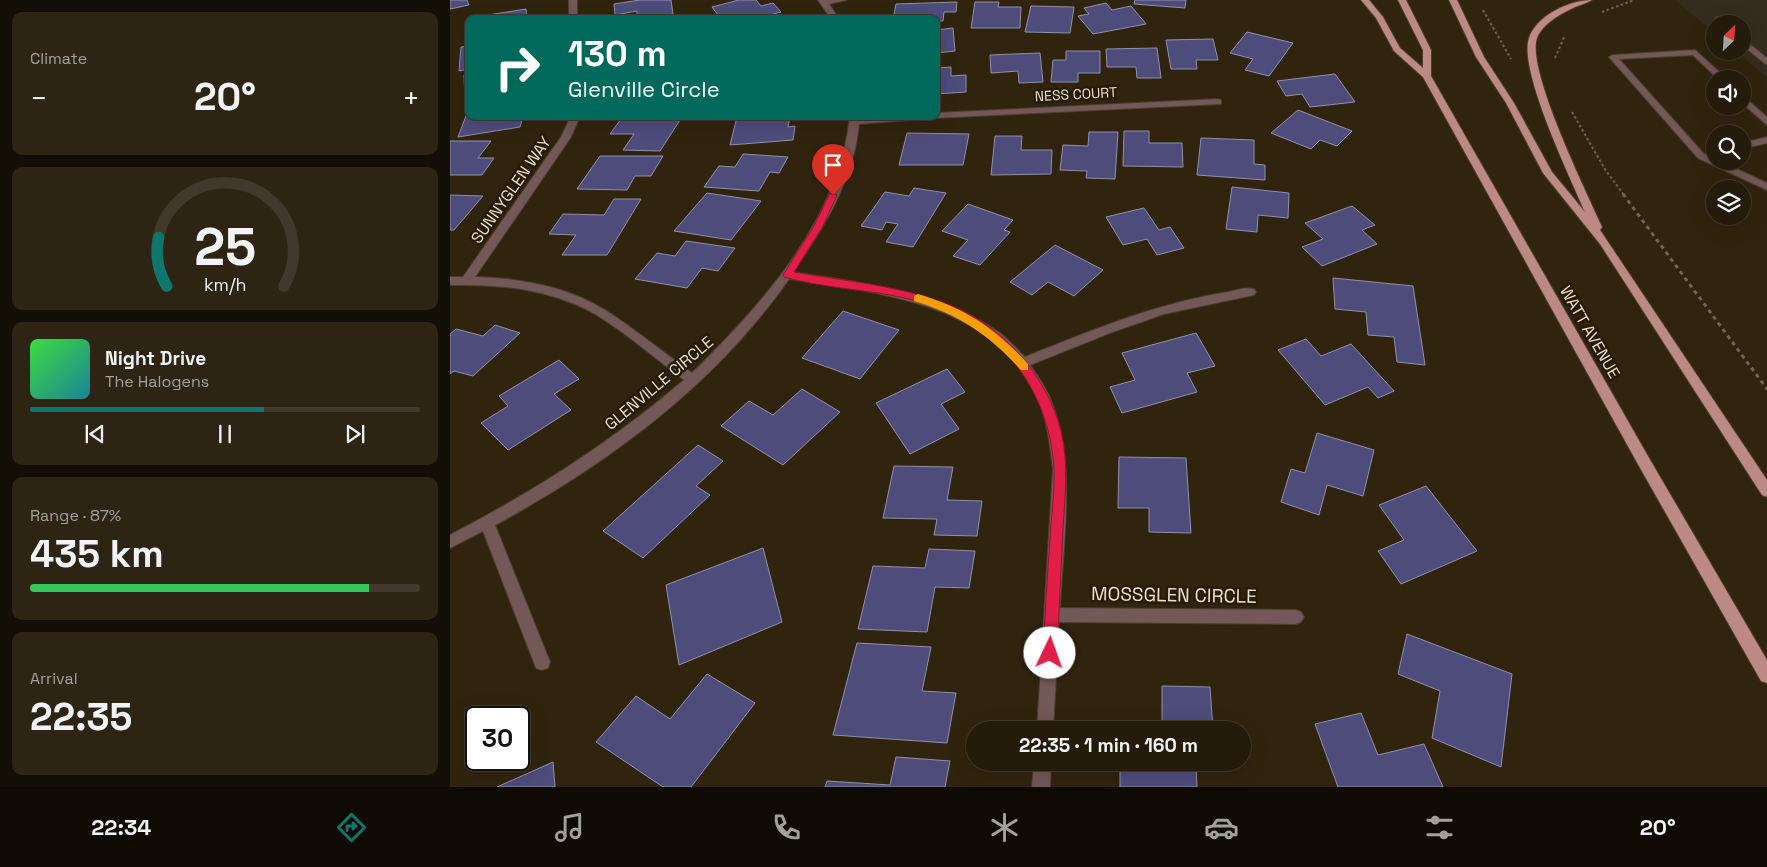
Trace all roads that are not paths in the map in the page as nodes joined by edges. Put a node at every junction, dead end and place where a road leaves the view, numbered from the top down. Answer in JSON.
{"nodes":[{"id":1,"x":573,"y":0,"type":"edge"},
{"id":2,"x":842,"y":0,"type":"edge"},
{"id":3,"x":1365,"y":0,"type":"edge"},
{"id":4,"x":1402,"y":0,"type":"edge"},
{"id":5,"x":1453,"y":0,"type":"edge"},
{"id":6,"x":1588,"y":0,"type":"edge"},
{"id":7,"x":823,"y":2,"type":"edge"},
{"id":8,"x":573,"y":15,"type":"edge"},
{"id":9,"x":832,"y":15,"type":"edge"},
{"id":10,"x":1751,"y":48,"type":"edge"},
{"id":11,"x":1767,"y":62,"type":"edge"},
{"id":12,"x":1714,"y":70,"type":"edge"},
{"id":13,"x":1427,"y":76,"type":"junction"},
{"id":14,"x":1218,"y":102,"type":"dead end"},
{"id":15,"x":1751,"y":107,"type":"edge"},
{"id":16,"x":940,"y":116,"type":"edge"},
{"id":17,"x":574,"y":120,"type":"edge"},
{"id":18,"x":855,"y":120,"type":"edge"},
{"id":19,"x":1767,"y":122,"type":"edge"},
{"id":20,"x":1767,"y":140,"type":"edge"},
{"id":21,"x":1751,"y":144,"type":"edge"},
{"id":22,"x":1706,"y":155,"type":"edge"},
{"id":23,"x":1701,"y":156,"type":"junction"},
{"id":24,"x":1767,"y":187,"type":"edge"},
{"id":25,"x":1604,"y":242,"type":"junction"},
{"id":26,"x":788,"y":275,"type":"junction"},
{"id":27,"x":467,"y":280,"type":"junction"},
{"id":28,"x":450,"y":281,"type":"edge"},
{"id":29,"x":1250,"y":292,"type":"dead end"},
{"id":30,"x":1022,"y":363,"type":"junction"},
{"id":31,"x":694,"y":381,"type":"junction"},
{"id":32,"x":1767,"y":491,"type":"edge"},
{"id":33,"x":487,"y":523,"type":"junction"},
{"id":34,"x":450,"y":542,"type":"edge"},
{"id":35,"x":1052,"y":615,"type":"junction"},
{"id":36,"x":1296,"y":617,"type":"dead end"},
{"id":37,"x":542,"y":662,"type":"dead end"},
{"id":38,"x":1767,"y":675,"type":"edge"},
{"id":39,"x":1046,"y":721,"type":"edge"},
{"id":40,"x":1042,"y":771,"type":"edge"},
{"id":41,"x":1041,"y":787,"type":"edge"}],
"edges":[{"from":1,"to":8,"type":"street"},
{"from":2,"to":7,"type":"street"},
{"from":3,"to":13,"type":"main road"},
{"from":4,"to":13,"type":"main road","name":"WATT AVENUE"},
{"from":5,"to":25,"type":"main road"},
{"from":6,"to":25,"type":"main road"},
{"from":7,"to":9,"type":"street"},
{"from":10,"to":11,"type":"street"},
{"from":12,"to":23,"type":"street"},
{"from":13,"to":38,"type":"main road","name":"WATT AVENUE"},
{"from":14,"to":16,"type":"street","name":"NESS COURT"},
{"from":15,"to":19,"type":"street"},
{"from":17,"to":27,"type":"street","name":"SUNNYGLEN WAY"},
{"from":18,"to":26,"type":"street","name":"GLENVILLE CIRCLE"},
{"from":20,"to":21,"type":"street"},
{"from":22,"to":23,"type":"street"},
{"from":23,"to":24,"type":"street"},
{"from":25,"to":32,"type":"main road"},
{"from":26,"to":30,"type":"street"},
{"from":26,"to":31,"type":"street","name":"GLENVILLE CIRCLE"},
{"from":27,"to":28,"type":"street"},
{"from":27,"to":31,"type":"street"},
{"from":29,"to":30,"type":"street"},
{"from":30,"to":35,"type":"street"},
{"from":31,"to":33,"type":"street","name":"GLENVILLE CIRCLE"},
{"from":33,"to":34,"type":"street","name":"GLENVILLE CIRCLE"},
{"from":33,"to":37,"type":"street"},
{"from":35,"to":36,"type":"street","name":"MOSSGLEN CIRCLE"},
{"from":35,"to":39,"type":"street"},
{"from":40,"to":41,"type":"street"}]}
